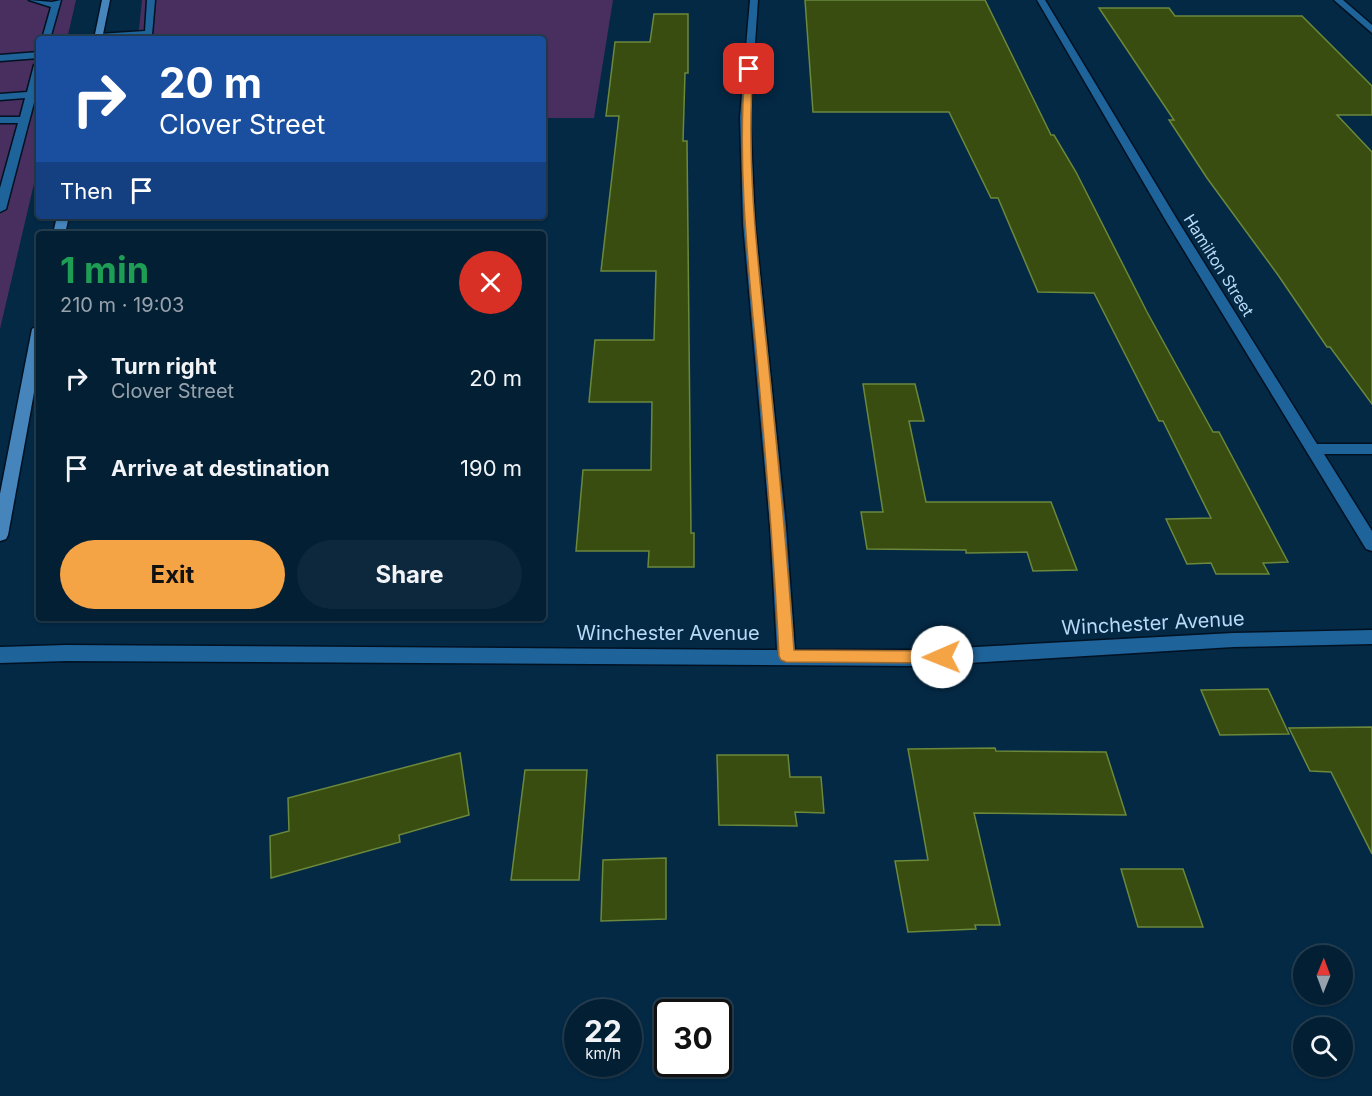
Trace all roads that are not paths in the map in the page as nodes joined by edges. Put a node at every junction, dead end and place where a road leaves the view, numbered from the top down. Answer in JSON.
{"nodes":[{"id":1,"x":33,"y":0,"type":"edge"},
{"id":2,"x":106,"y":0,"type":"edge"},
{"id":3,"x":151,"y":0,"type":"edge"},
{"id":4,"x":754,"y":0,"type":"edge"},
{"id":5,"x":1041,"y":0,"type":"edge"},
{"id":6,"x":1338,"y":0,"type":"edge"},
{"id":7,"x":56,"y":2,"type":"edge"},
{"id":8,"x":1372,"y":30,"type":"edge"},
{"id":9,"x":47,"y":36,"type":"edge"},
{"id":10,"x":98,"y":36,"type":"edge"},
{"id":11,"x":148,"y":36,"type":"edge"},
{"id":12,"x":36,"y":56,"type":"edge"},
{"id":13,"x":0,"y":58,"type":"edge"},
{"id":14,"x":36,"y":78,"type":"edge"},
{"id":15,"x":32,"y":95,"type":"junction"},
{"id":16,"x":0,"y":97,"type":"edge"},
{"id":17,"x":0,"y":120,"type":"edge"},
{"id":18,"x":24,"y":120,"type":"junction"},
{"id":19,"x":0,"y":209,"type":"edge"},
{"id":20,"x":36,"y":345,"type":"edge"},
{"id":21,"x":1315,"y":449,"type":"junction"},
{"id":22,"x":1372,"y":449,"type":"edge"},
{"id":23,"x":0,"y":535,"type":"edge"},
{"id":24,"x":1372,"y":545,"type":"edge"},
{"id":25,"x":1372,"y":637,"type":"edge"},
{"id":26,"x":0,"y":655,"type":"edge"},
{"id":27,"x":786,"y":656,"type":"junction"}],
"edges":[{"from":1,"to":7,"type":"street"},
{"from":2,"to":10,"type":"main road"},
{"from":3,"to":11,"type":"street"},
{"from":4,"to":27,"type":"street"},
{"from":5,"to":21,"type":"street","name":"Hamilton Street"},
{"from":6,"to":8,"type":"street"},
{"from":7,"to":9,"type":"street"},
{"from":12,"to":13,"type":"street"},
{"from":14,"to":15,"type":"street"},
{"from":15,"to":16,"type":"street"},
{"from":15,"to":18,"type":"street"},
{"from":17,"to":18,"type":"street"},
{"from":18,"to":19,"type":"street"},
{"from":20,"to":23,"type":"main road"},
{"from":21,"to":22,"type":"street"},
{"from":21,"to":24,"type":"street","name":"Hamilton Street"},
{"from":25,"to":27,"type":"street","name":"Winchester Avenue"},
{"from":26,"to":27,"type":"street","name":"Winchester Avenue"}]}
